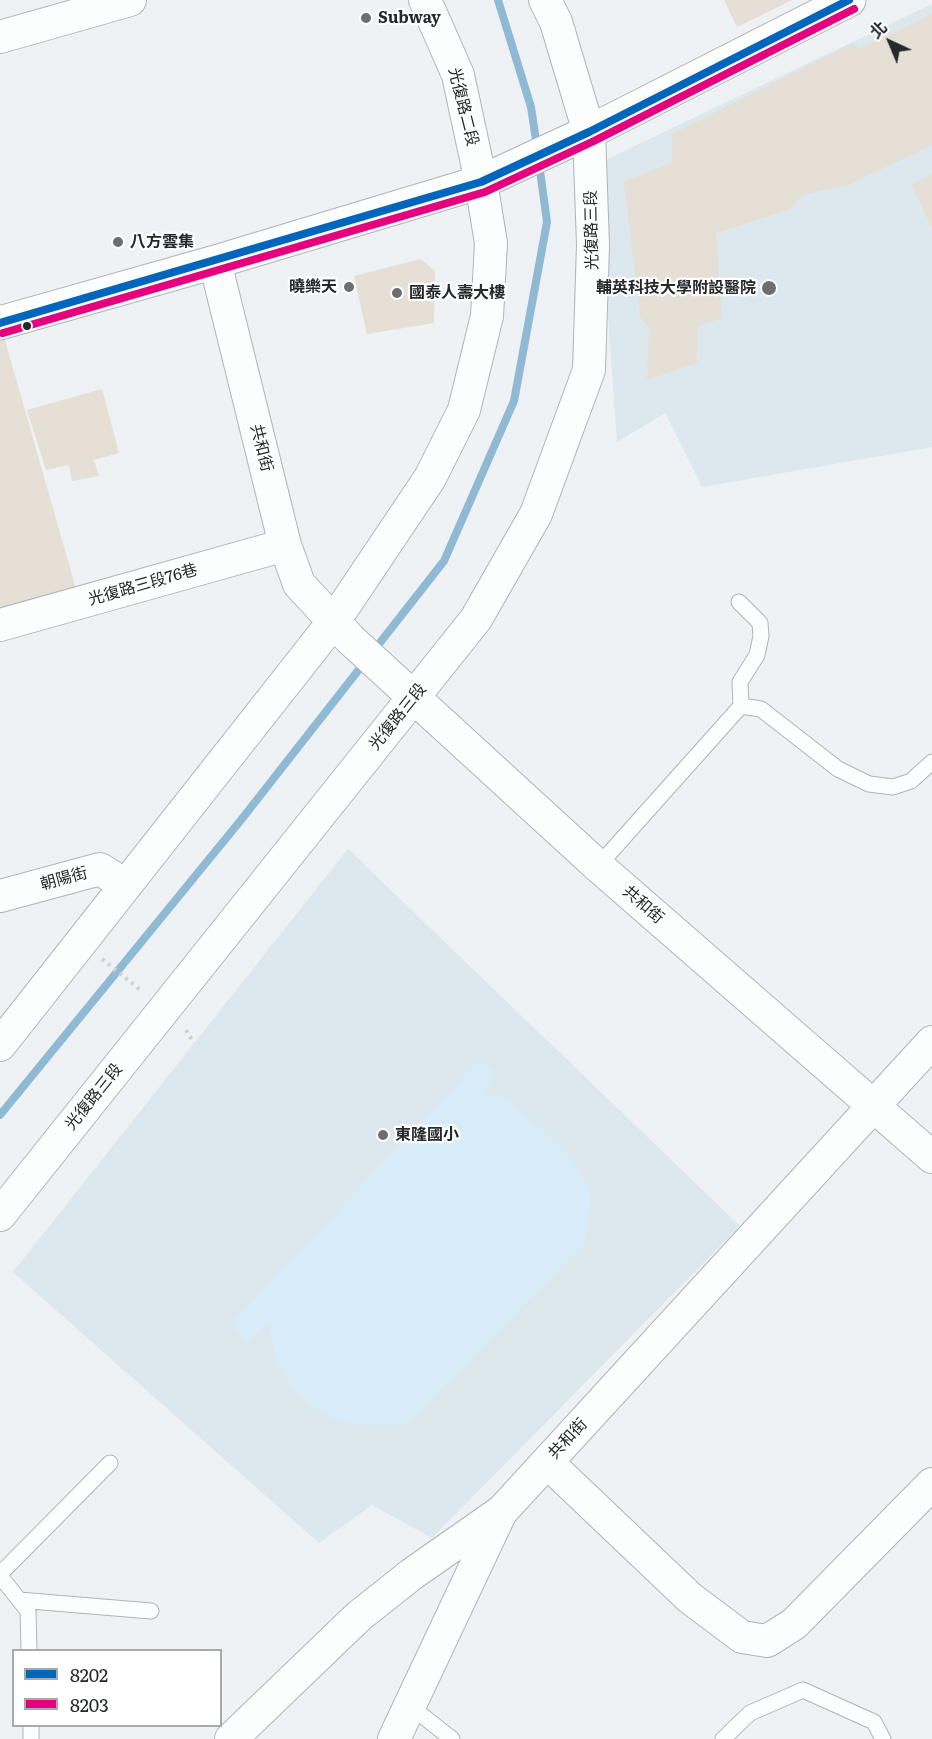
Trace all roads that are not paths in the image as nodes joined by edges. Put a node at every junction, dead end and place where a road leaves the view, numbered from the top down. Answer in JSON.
{"nodes":[{"id":1,"x":130,"y":0,"type":"edge"},
{"id":2,"x":425,"y":0,"type":"edge"},
{"id":3,"x":545,"y":0,"type":"edge"},
{"id":4,"x":849,"y":0,"type":"edge"},
{"id":5,"x":0,"y":37,"type":"edge"},
{"id":6,"x":575,"y":139,"type":"junction"},
{"id":7,"x":482,"y":182,"type":"junction"},
{"id":8,"x":215,"y":262,"type":"junction"},
{"id":9,"x":0,"y":323,"type":"edge"},
{"id":10,"x":285,"y":545,"type":"junction"},
{"id":11,"x":739,"y":602,"type":"dead end"},
{"id":12,"x":0,"y":625,"type":"edge"},
{"id":13,"x":342,"y":630,"type":"junction"},
{"id":14,"x":414,"y":698,"type":"junction"},
{"id":15,"x":741,"y":706,"type":"junction"},
{"id":16,"x":928,"y":772,"type":"edge"},
{"id":17,"x":598,"y":866,"type":"junction"},
{"id":18,"x":125,"y":885,"type":"junction"},
{"id":19,"x":0,"y":896,"type":"edge"},
{"id":20,"x":932,"y":1042,"type":"edge"},
{"id":21,"x":0,"y":1045,"type":"edge"},
{"id":22,"x":875,"y":1107,"type":"junction"},
{"id":23,"x":932,"y":1157,"type":"edge"},
{"id":24,"x":0,"y":1215,"type":"edge"},
{"id":25,"x":547,"y":1462,"type":"junction"},
{"id":26,"x":110,"y":1463,"type":"dead end"},
{"id":27,"x":932,"y":1484,"type":"edge"},
{"id":28,"x":502,"y":1510,"type":"junction"},
{"id":29,"x":0,"y":1575,"type":"edge"},
{"id":30,"x":19,"y":1600,"type":"junction"},
{"id":31,"x":151,"y":1611,"type":"dead end"},
{"id":32,"x":29,"y":1649,"type":"edge"},
{"id":33,"x":410,"y":1706,"type":"junction"},
{"id":34,"x":231,"y":1739,"type":"edge"},
{"id":35,"x":394,"y":1739,"type":"edge"},
{"id":36,"x":452,"y":1739,"type":"edge"},
{"id":37,"x":723,"y":1739,"type":"edge"},
{"id":38,"x":883,"y":1739,"type":"edge"}],
"edges":[{"from":1,"to":5,"type":"street"},
{"from":2,"to":7,"type":"street","name":"光復路二段"},
{"from":3,"to":6,"type":"street"},
{"from":4,"to":6,"type":"main road"},
{"from":6,"to":7,"type":"main road"},
{"from":6,"to":14,"type":"street","name":"光復路三段"},
{"from":7,"to":8,"type":"main road"},
{"from":7,"to":13,"type":"street"},
{"from":8,"to":9,"type":"main road"},
{"from":8,"to":10,"type":"street","name":"共和街"},
{"from":10,"to":12,"type":"street","name":"光復路三段76巷"},
{"from":10,"to":13,"type":"street","name":"共和街"},
{"from":11,"to":15,"type":"lane"},
{"from":13,"to":14,"type":"street","name":"共和街"},
{"from":13,"to":18,"type":"street"},
{"from":14,"to":17,"type":"street","name":"共和街"},
{"from":14,"to":24,"type":"street","name":"光復路三段"},
{"from":15,"to":16,"type":"lane"},
{"from":15,"to":17,"type":"lane"},
{"from":17,"to":22,"type":"street","name":"共和街"},
{"from":18,"to":19,"type":"street","name":"朝陽街"},
{"from":18,"to":21,"type":"street"},
{"from":20,"to":22,"type":"street","name":"共和街"},
{"from":22,"to":23,"type":"street","name":"共和街"},
{"from":22,"to":25,"type":"street","name":"共和街"},
{"from":25,"to":27,"type":"street"},
{"from":25,"to":28,"type":"street","name":"共和街"},
{"from":26,"to":29,"type":"lane"},
{"from":28,"to":33,"type":"street"},
{"from":28,"to":34,"type":"street","name":"共和街"},
{"from":29,"to":30,"type":"lane"},
{"from":30,"to":31,"type":"lane"},
{"from":30,"to":32,"type":"lane"},
{"from":33,"to":35,"type":"street"},
{"from":33,"to":36,"type":"lane"},
{"from":37,"to":38,"type":"lane"}]}
